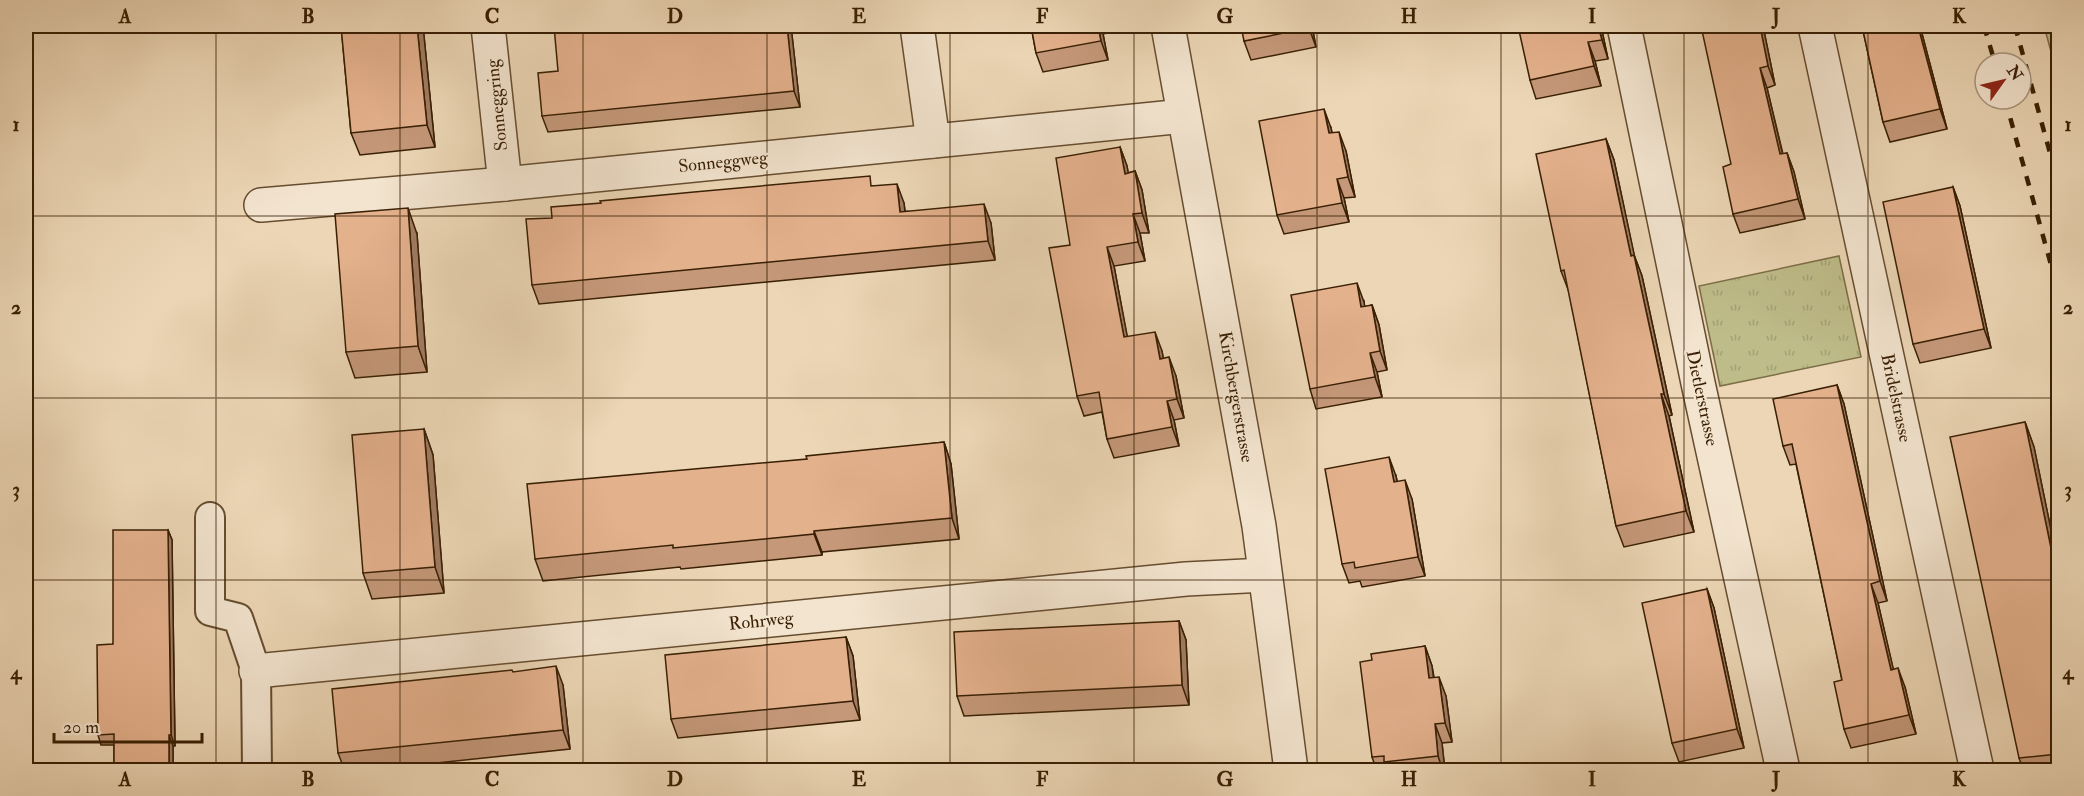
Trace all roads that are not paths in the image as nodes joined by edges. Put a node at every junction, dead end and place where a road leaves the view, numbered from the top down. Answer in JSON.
{"nodes":[{"id":1,"x":488,"y":26,"type":"edge"},
{"id":2,"x":917,"y":26,"type":"edge"},
{"id":3,"x":1168,"y":26,"type":"edge"},
{"id":4,"x":1624,"y":26,"type":"edge"},
{"id":5,"x":1815,"y":26,"type":"edge"},
{"id":6,"x":1184,"y":116,"type":"junction"},
{"id":7,"x":933,"y":141,"type":"junction"},
{"id":8,"x":505,"y":184,"type":"junction"},
{"id":9,"x":261,"y":205,"type":"dead end"},
{"id":10,"x":210,"y":516,"type":"dead end"},
{"id":11,"x":1265,"y":576,"type":"junction"},
{"id":12,"x":256,"y":671,"type":"junction"},
{"id":13,"x":257,"y":771,"type":"edge"},
{"id":14,"x":1291,"y":771,"type":"edge"},
{"id":15,"x":1783,"y":771,"type":"edge"},
{"id":16,"x":1977,"y":771,"type":"edge"}],
"edges":[{"from":1,"to":8,"type":"street","name":"Sonneggring"},
{"from":2,"to":7,"type":"street"},
{"from":3,"to":6,"type":"street","name":"Kirchbergerstrasse"},
{"from":4,"to":15,"type":"street","name":"Dietlerstrasse"},
{"from":5,"to":16,"type":"street","name":"Bridelstrasse"},
{"from":6,"to":7,"type":"street","name":"Sonneggweg"},
{"from":6,"to":11,"type":"street","name":"Kirchbergerstrasse"},
{"from":7,"to":8,"type":"street","name":"Sonneggweg"},
{"from":8,"to":9,"type":"street","name":"Sonneggweg"},
{"from":10,"to":12,"type":"lane"},
{"from":11,"to":12,"type":"street","name":"Rohrweg"},
{"from":11,"to":14,"type":"street","name":"Kirchbergerstrasse"},
{"from":12,"to":13,"type":"lane"}]}
